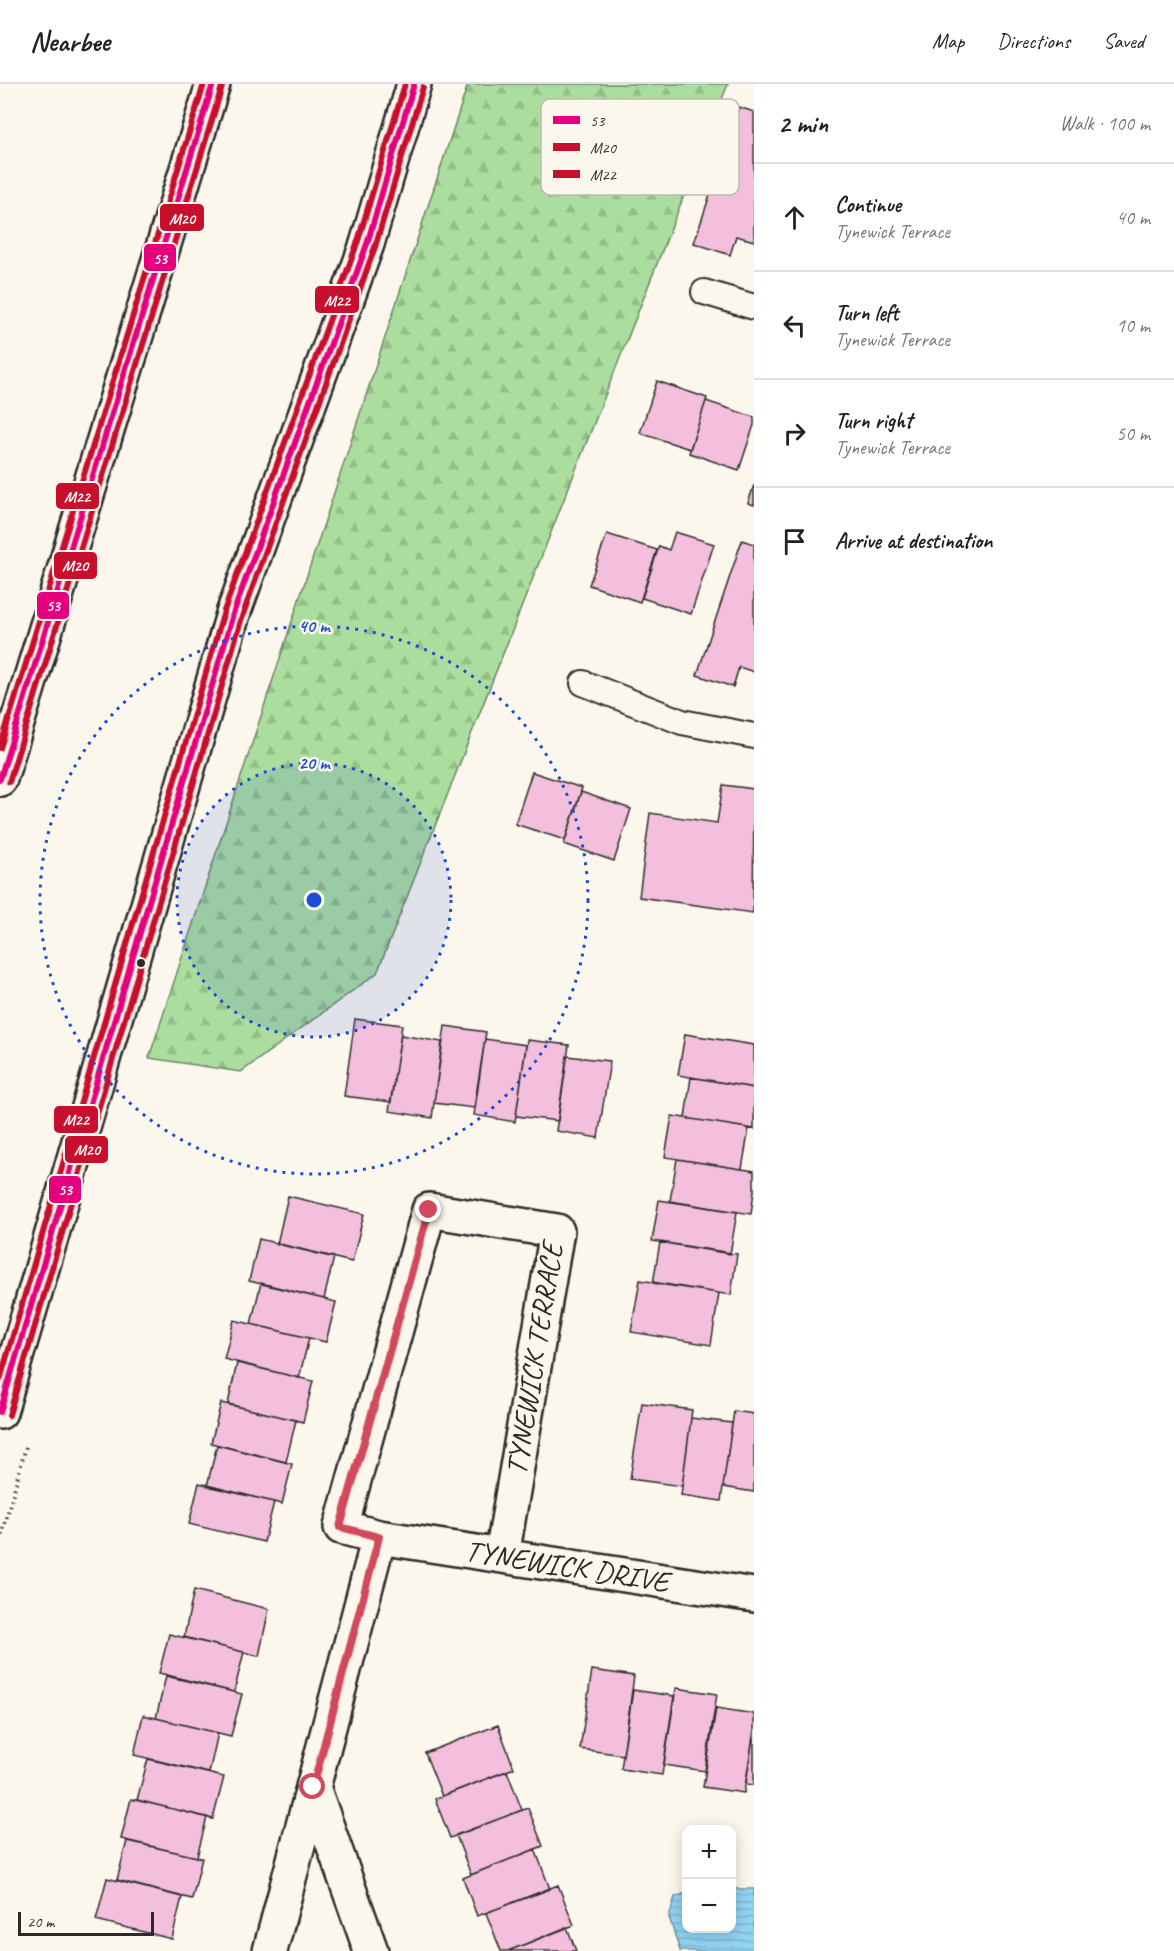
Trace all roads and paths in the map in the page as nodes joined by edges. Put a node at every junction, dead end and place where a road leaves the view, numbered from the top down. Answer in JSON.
{"nodes":[{"id":1,"x":213,"y":84,"type":"edge"},
{"id":2,"x":414,"y":84,"type":"edge"},
{"id":3,"x":704,"y":292,"type":"dead end"},
{"id":4,"x":754,"y":308,"type":"edge"},
{"id":5,"x":584,"y":683,"type":"dead end"},
{"id":6,"x":754,"y":736,"type":"edge"},
{"id":7,"x":0,"y":779,"type":"edge"},
{"id":8,"x":0,"y":1412,"type":"edge"},
{"id":9,"x":379,"y":1537,"type":"junction"},
{"id":10,"x":502,"y":1556,"type":"junction"},
{"id":11,"x":754,"y":1595,"type":"edge"},
{"id":12,"x":313,"y":1787,"type":"junction"},
{"id":13,"x":270,"y":1951,"type":"edge"},
{"id":14,"x":371,"y":1951,"type":"edge"}],
"edges":[{"from":1,"to":7,"type":"main road"},
{"from":2,"to":8,"type":"main road"},
{"from":3,"to":4,"type":"lane"},
{"from":5,"to":6,"type":"lane"},
{"from":9,"to":10,"type":"main road","name":"TYNEWICK DRIVE"},
{"from":9,"to":10,"type":"main road","name":"TYNEWICK TERRACE"},
{"from":9,"to":12,"type":"main road"},
{"from":10,"to":11,"type":"main road","name":"TYNEWICK DRIVE"},
{"from":12,"to":13,"type":"main road"},
{"from":12,"to":14,"type":"main road"}]}
